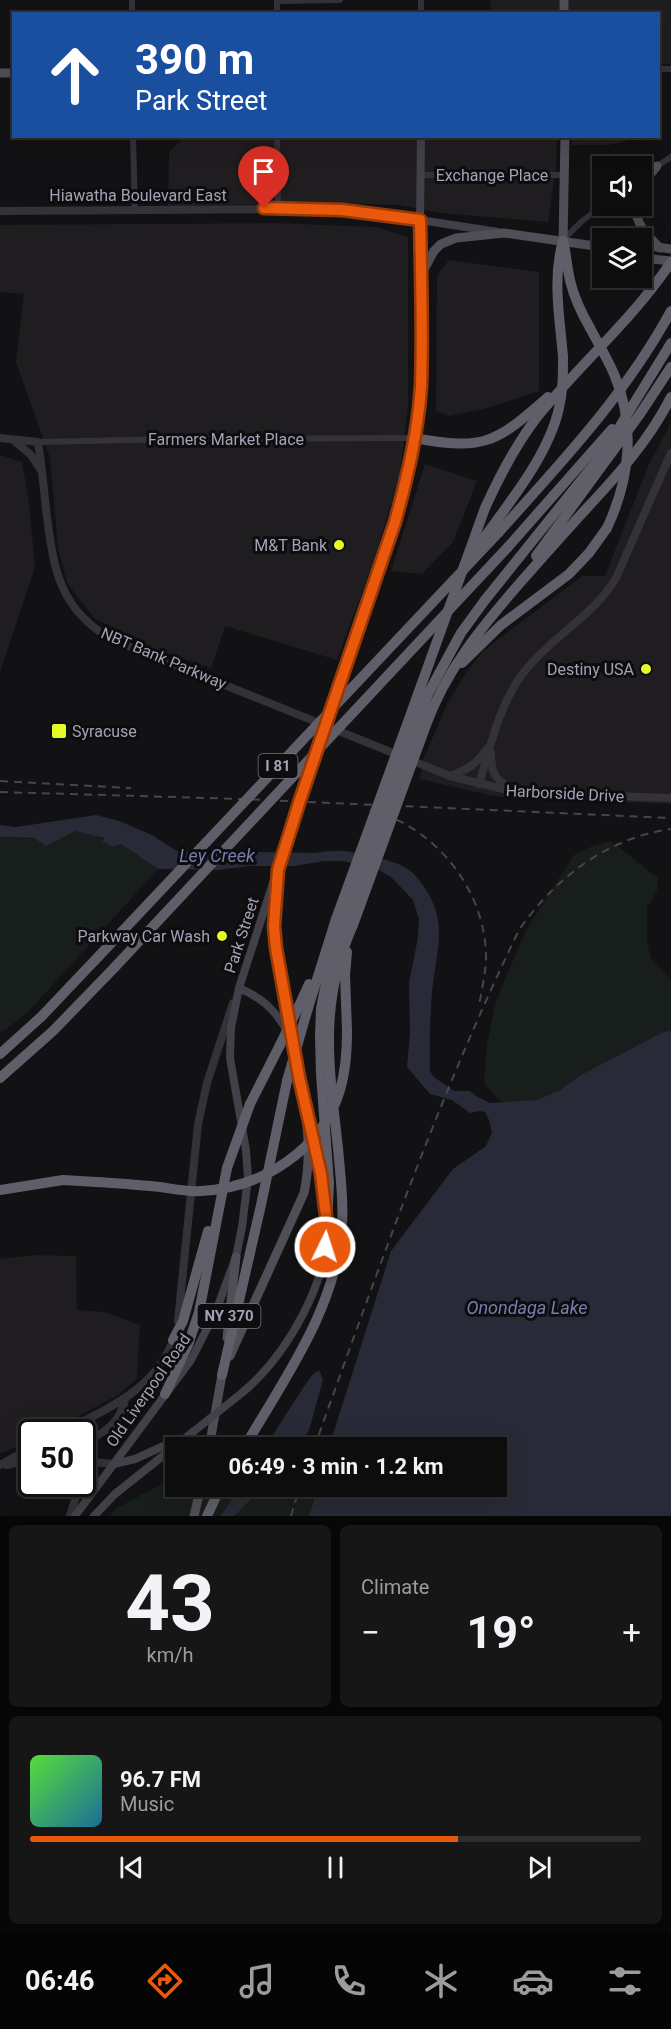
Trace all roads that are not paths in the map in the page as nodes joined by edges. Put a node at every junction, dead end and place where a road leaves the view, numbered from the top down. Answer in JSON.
{"nodes":[{"id":1,"x":277,"y":0,"type":"edge"},
{"id":2,"x":340,"y":0,"type":"edge"},
{"id":3,"x":133,"y":138,"type":"edge"},
{"id":4,"x":277,"y":138,"type":"edge"},
{"id":5,"x":421,"y":138,"type":"edge"},
{"id":6,"x":565,"y":138,"type":"edge"},
{"id":7,"x":671,"y":156,"type":"edge"},
{"id":8,"x":657,"y":166,"type":"junction"},
{"id":9,"x":652,"y":169,"type":"edge"},
{"id":10,"x":652,"y":172,"type":"edge"},
{"id":11,"x":420,"y":175,"type":"junction"},
{"id":12,"x":564,"y":175,"type":"junction"},
{"id":13,"x":278,"y":208,"type":"junction"},
{"id":14,"x":135,"y":210,"type":"junction"},
{"id":15,"x":0,"y":211,"type":"edge"},
{"id":16,"x":592,"y":214,"type":"edge"},
{"id":17,"x":637,"y":216,"type":"edge"},
{"id":18,"x":420,"y":220,"type":"junction"},
{"id":19,"x":504,"y":233,"type":"junction"},
{"id":20,"x":563,"y":241,"type":"junction"},
{"id":21,"x":592,"y":246,"type":"edge"},
{"id":22,"x":652,"y":247,"type":"edge"},
{"id":23,"x":660,"y":248,"type":"junction"},
{"id":24,"x":671,"y":249,"type":"edge"},
{"id":25,"x":652,"y":259,"type":"edge"},
{"id":26,"x":671,"y":262,"type":"edge"},
{"id":27,"x":422,"y":273,"type":"junction"},
{"id":28,"x":671,"y":311,"type":"edge"},
{"id":29,"x":671,"y":343,"type":"edge"},
{"id":30,"x":660,"y":361,"type":"junction"},
{"id":31,"x":584,"y":365,"type":"junction"},
{"id":32,"x":671,"y":367,"type":"edge"},
{"id":33,"x":671,"y":397,"type":"edge"},
{"id":34,"x":0,"y":438,"type":"edge"},
{"id":35,"x":414,"y":438,"type":"junction"},
{"id":36,"x":11,"y":439,"type":"junction"},
{"id":37,"x":39,"y":442,"type":"junction"},
{"id":38,"x":671,"y":453,"type":"edge"},
{"id":39,"x":42,"y":471,"type":"junction"},
{"id":40,"x":458,"y":575,"type":"junction"},
{"id":41,"x":497,"y":609,"type":"junction"},
{"id":42,"x":442,"y":689,"type":"junction"},
{"id":43,"x":418,"y":722,"type":"junction"},
{"id":44,"x":327,"y":725,"type":"junction"},
{"id":45,"x":490,"y":745,"type":"junction"},
{"id":46,"x":450,"y":776,"type":"junction"},
{"id":47,"x":479,"y":784,"type":"junction"},
{"id":48,"x":520,"y":793,"type":"junction"},
{"id":49,"x":671,"y":798,"type":"edge"},
{"id":50,"x":278,"y":870,"type":"junction"},
{"id":51,"x":345,"y":922,"type":"junction"},
{"id":52,"x":239,"y":988,"type":"junction"},
{"id":53,"x":303,"y":1008,"type":"junction"},
{"id":54,"x":293,"y":1043,"type":"junction"},
{"id":55,"x":0,"y":1054,"type":"edge"},
{"id":56,"x":0,"y":1078,"type":"edge"},
{"id":57,"x":304,"y":1097,"type":"junction"},
{"id":58,"x":227,"y":1168,"type":"junction"},
{"id":59,"x":0,"y":1190,"type":"edge"},
{"id":60,"x":327,"y":1224,"type":"junction"},
{"id":61,"x":236,"y":1257,"type":"junction"},
{"id":62,"x":173,"y":1340,"type":"junction"},
{"id":63,"x":222,"y":1375,"type":"junction"},
{"id":64,"x":165,"y":1394,"type":"junction"},
{"id":65,"x":124,"y":1399,"type":"junction"},
{"id":66,"x":94,"y":1419,"type":"edge"},
{"id":67,"x":193,"y":1432,"type":"junction"},
{"id":68,"x":96,"y":1435,"type":"edge"},
{"id":69,"x":211,"y":1437,"type":"edge"},
{"id":70,"x":250,"y":1437,"type":"edge"},
{"id":71,"x":18,"y":1456,"type":"edge"},
{"id":72,"x":18,"y":1462,"type":"edge"},
{"id":73,"x":96,"y":1463,"type":"edge"},
{"id":74,"x":114,"y":1464,"type":"junction"},
{"id":75,"x":0,"y":1466,"type":"edge"},
{"id":76,"x":198,"y":1497,"type":"edge"},
{"id":77,"x":216,"y":1497,"type":"edge"},
{"id":78,"x":76,"y":1499,"type":"edge"},
{"id":79,"x":73,"y":1516,"type":"edge"},
{"id":80,"x":94,"y":1516,"type":"edge"},
{"id":81,"x":194,"y":1516,"type":"edge"},
{"id":82,"x":207,"y":1516,"type":"edge"}],
"edges":[{"from":1,"to":2,"type":"street"},
{"from":3,"to":14,"type":"street"},
{"from":4,"to":13,"type":"street"},
{"from":5,"to":11,"type":"main road","name":"Park Street","number":"NY 370"},
{"from":6,"to":12,"type":"main road"},
{"from":7,"to":8,"type":"street"},
{"from":8,"to":9,"type":"street"},
{"from":8,"to":10,"type":"main road"},
{"from":11,"to":12,"type":"street","name":"Exchange Place"},
{"from":11,"to":18,"type":"main road","name":"Park Street","number":"NY 370"},
{"from":12,"to":20,"type":"main road"},
{"from":13,"to":14,"type":"street","name":"Hiawatha Boulevard East"},
{"from":13,"to":18,"type":"street","name":"Hiawatha Boulevard East"},
{"from":14,"to":15,"type":"street","name":"Hiawatha Boulevard East"},
{"from":16,"to":20,"type":"street"},
{"from":17,"to":23,"type":"main road"},
{"from":18,"to":19,"type":"main road","name":"Hiawatha Boulevard East"},
{"from":18,"to":27,"type":"main road","name":"Park Street","number":"NY 370"},
{"from":19,"to":20,"type":"main road","name":"Hiawatha Boulevard East"},
{"from":19,"to":27,"type":"main road"},
{"from":20,"to":21,"type":"main road","name":"Hiawatha Boulevard East"},
{"from":20,"to":40,"type":"highway","bridge":true},
{"from":20,"to":42,"type":"highway","bridge":true},
{"from":22,"to":23,"type":"main road"},
{"from":23,"to":24,"type":"main road"},
{"from":25,"to":26,"type":"main road"},
{"from":26,"to":31,"type":"highway"},
{"from":27,"to":35,"type":"main road","name":"Park Street","number":"NY 370"},
{"from":28,"to":40,"type":"highway","number":"I 81","bridge":true},
{"from":29,"to":30,"type":"highway","number":"I 81"},
{"from":30,"to":43,"type":"highway"},
{"from":30,"to":56,"type":"highway","number":"I 81","bridge":true},
{"from":31,"to":35,"type":"highway"},
{"from":31,"to":43,"type":"highway"},
{"from":32,"to":41,"type":"highway"},
{"from":33,"to":41,"type":"highway"},
{"from":34,"to":36,"type":"street"},
{"from":35,"to":37,"type":"street","name":"Farmers Market Place"},
{"from":35,"to":44,"type":"main road","name":"Park Street","number":"NY 370"},
{"from":36,"to":37,"type":"street"},
{"from":36,"to":39,"type":"street"},
{"from":37,"to":39,"type":"street","name":"NBT Bank Parkway"},
{"from":38,"to":45,"type":"street"},
{"from":39,"to":44,"type":"street","name":"NBT Bank Parkway"},
{"from":40,"to":55,"type":"highway","number":"I 81","bridge":true},
{"from":41,"to":42,"type":"highway"},
{"from":42,"to":43,"type":"highway"},
{"from":43,"to":51,"type":"highway","bridge":true},
{"from":43,"to":51,"type":"highway","bridge":true},
{"from":44,"to":46,"type":"street","name":"Harborside Drive"},
{"from":44,"to":50,"type":"main road","name":"Park Street","number":"NY 370"},
{"from":45,"to":46,"type":"street"},
{"from":45,"to":47,"type":"street"},
{"from":45,"to":48,"type":"street"},
{"from":46,"to":47,"type":"street","name":"Harborside Drive"},
{"from":47,"to":48,"type":"street","name":"Harborside Drive"},
{"from":48,"to":49,"type":"street","name":"Harborside Drive"},
{"from":50,"to":52,"type":"main road","name":"Park Street","number":"NY 370"},
{"from":50,"to":54,"type":"main road","number":"NY 370"},
{"from":51,"to":53,"type":"highway"},
{"from":51,"to":59,"type":"highway","bridge":true},
{"from":51,"to":60,"type":"highway"},
{"from":51,"to":70,"type":"highway"},
{"from":52,"to":54,"type":"main road","number":"NY 370"},
{"from":52,"to":61,"type":"main road","name":"Old Liverpool Road","number":"NY 370"},
{"from":52,"to":62,"type":"street","name":"Park Street"},
{"from":53,"to":58,"type":"highway","bridge":true},
{"from":53,"to":63,"type":"highway","bridge":true},
{"from":54,"to":57,"type":"main road","number":"NY 370"},
{"from":57,"to":60,"type":"main road"},
{"from":57,"to":63,"type":"main road","number":"NY 370"},
{"from":58,"to":62,"type":"highway"},
{"from":58,"to":64,"type":"highway"},
{"from":60,"to":67,"type":"main road","bridge":true},
{"from":61,"to":63,"type":"main road","number":"NY 370"},
{"from":61,"to":64,"type":"main road","name":"Old Liverpool Road"},
{"from":62,"to":65,"type":"street","name":"Park Street"},
{"from":63,"to":69,"type":"main road","number":"NY 370"},
{"from":64,"to":74,"type":"main road","name":"Old Liverpool Road"},
{"from":65,"to":66,"type":"street","name":"Park Street"},
{"from":65,"to":68,"type":"street"},
{"from":67,"to":74,"type":"main road"},
{"from":67,"to":80,"type":"main road"},
{"from":71,"to":75,"type":"street"},
{"from":72,"to":75,"type":"street"},
{"from":73,"to":74,"type":"street"},
{"from":74,"to":79,"type":"main road","name":"Old Liverpool Road"},
{"from":76,"to":81,"type":"main road"},
{"from":77,"to":82,"type":"highway"},
{"from":78,"to":79,"type":"street","name":"Old Liverpool Road"}]}
